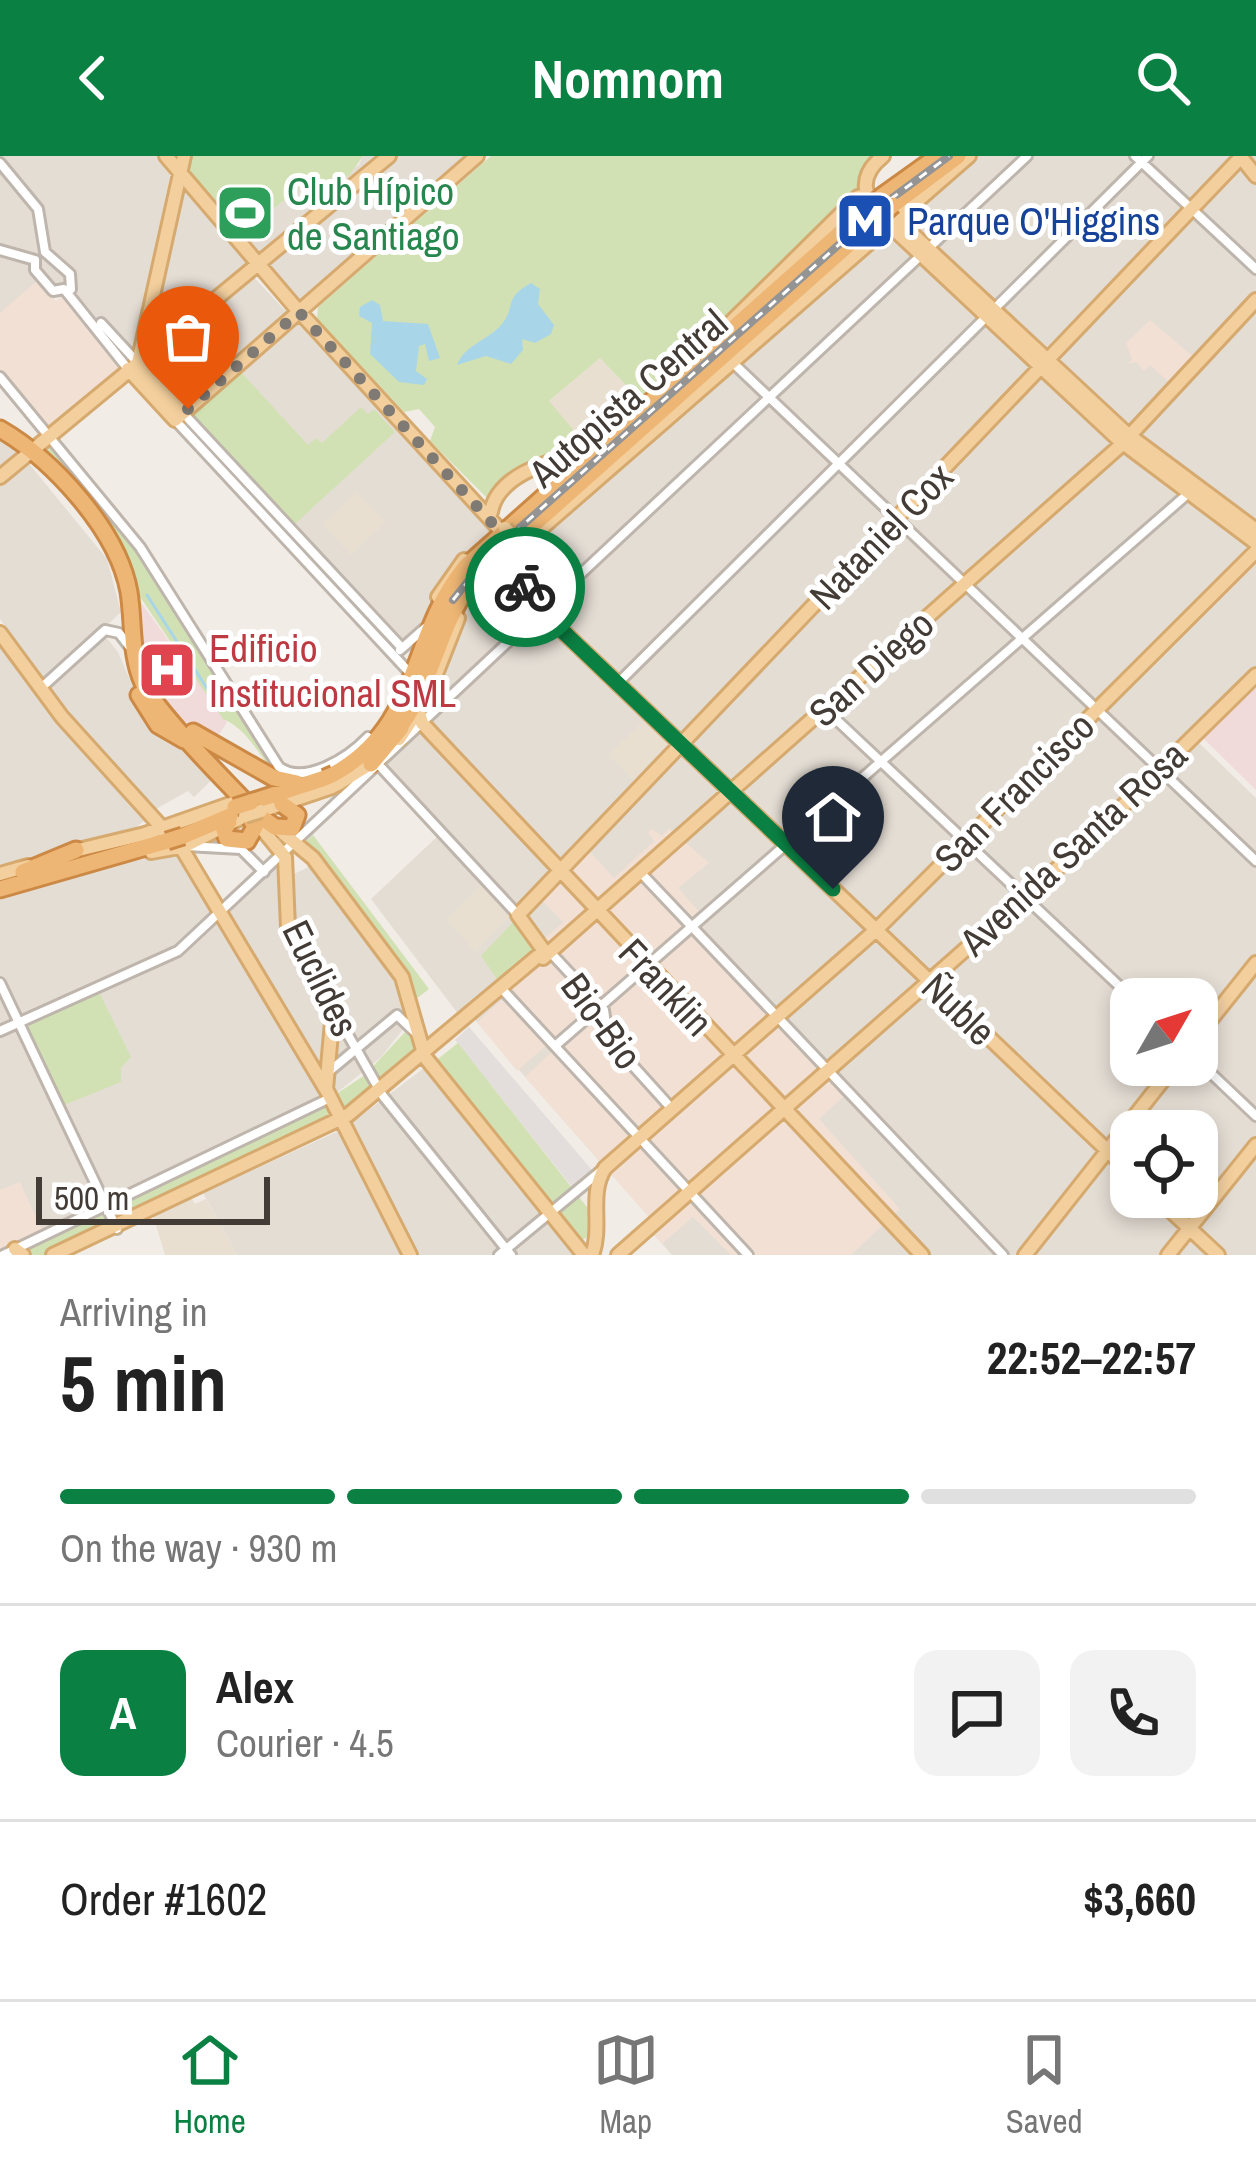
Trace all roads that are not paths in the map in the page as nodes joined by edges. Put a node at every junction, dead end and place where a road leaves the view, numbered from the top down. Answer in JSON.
{"nodes":[{"id":1,"x":166,"y":156,"type":"edge"},
{"id":2,"x":389,"y":156,"type":"edge"},
{"id":3,"x":477,"y":156,"type":"edge"},
{"id":4,"x":884,"y":156,"type":"edge"},
{"id":5,"x":897,"y":156,"type":"edge"},
{"id":6,"x":928,"y":156,"type":"edge"},
{"id":7,"x":938,"y":156,"type":"edge"},
{"id":8,"x":958,"y":156,"type":"edge"},
{"id":9,"x":969,"y":156,"type":"edge"},
{"id":10,"x":1027,"y":156,"type":"edge"},
{"id":11,"x":1241,"y":156,"type":"edge"},
{"id":12,"x":1142,"y":158,"type":"edge"},
{"id":13,"x":0,"y":163,"type":"edge"},
{"id":14,"x":181,"y":169,"type":"edge"},
{"id":15,"x":1256,"y":176,"type":"edge"},
{"id":16,"x":878,"y":206,"type":"junction"},
{"id":17,"x":1192,"y":209,"type":"junction"},
{"id":18,"x":0,"y":250,"type":"edge"},
{"id":19,"x":45,"y":252,"type":"junction"},
{"id":20,"x":924,"y":252,"type":"junction"},
{"id":21,"x":35,"y":260,"type":"junction"},
{"id":22,"x":257,"y":264,"type":"junction"},
{"id":23,"x":1256,"y":269,"type":"edge"},
{"id":24,"x":66,"y":287,"type":"junction"},
{"id":25,"x":314,"y":299,"type":"junction"},
{"id":26,"x":1256,"y":300,"type":"edge"},
{"id":27,"x":299,"y":312,"type":"junction"},
{"id":28,"x":990,"y":313,"type":"junction"},
{"id":29,"x":314,"y":320,"type":"junction"},
{"id":30,"x":731,"y":362,"type":"junction"},
{"id":31,"x":1044,"y":364,"type":"junction"},
{"id":32,"x":137,"y":365,"type":"junction"},
{"id":33,"x":0,"y":377,"type":"edge"},
{"id":34,"x":769,"y":397,"type":"junction"},
{"id":35,"x":629,"y":414,"type":"joint"},
{"id":36,"x":179,"y":416,"type":"junction"},
{"id":37,"x":668,"y":418,"type":"junction"},
{"id":38,"x":0,"y":432,"type":"edge"},
{"id":39,"x":50,"y":436,"type":"junction"},
{"id":40,"x":1126,"y":440,"type":"junction"},
{"id":41,"x":30,"y":453,"type":"junction"},
{"id":42,"x":599,"y":453,"type":"junction"},
{"id":43,"x":839,"y":463,"type":"junction"},
{"id":44,"x":530,"y":471,"type":"junction"},
{"id":45,"x":0,"y":477,"type":"edge"},
{"id":46,"x":545,"y":487,"type":"junction"},
{"id":47,"x":1193,"y":489,"type":"junction"},
{"id":48,"x":489,"y":505,"type":"junction"},
{"id":49,"x":898,"y":519,"type":"junction"},
{"id":50,"x":502,"y":528,"type":"junction"},
{"id":51,"x":1256,"y":530,"type":"edge"},
{"id":52,"x":1256,"y":547,"type":"edge"},
{"id":53,"x":516,"y":552,"type":"junction"},
{"id":54,"x":463,"y":570,"type":"junction"},
{"id":55,"x":965,"y":584,"type":"junction"},
{"id":56,"x":435,"y":605,"type":"junction"},
{"id":57,"x":543,"y":608,"type":"junction"},
{"id":58,"x":0,"y":621,"type":"edge"},
{"id":59,"x":426,"y":627,"type":"junction"},
{"id":60,"x":6,"y":637,"type":"edge"},
{"id":61,"x":1023,"y":638,"type":"junction"},
{"id":62,"x":129,"y":645,"type":"junction"},
{"id":63,"x":394,"y":648,"type":"junction"},
{"id":64,"x":409,"y":672,"type":"junction"},
{"id":65,"x":1256,"y":675,"type":"edge"},
{"id":66,"x":618,"y":683,"type":"junction"},
{"id":67,"x":43,"y":686,"type":"junction"},
{"id":68,"x":825,"y":709,"type":"junction"},
{"id":69,"x":1097,"y":710,"type":"junction"},
{"id":70,"x":420,"y":718,"type":"junction"},
{"id":71,"x":170,"y":720,"type":"junction"},
{"id":72,"x":402,"y":725,"type":"junction"},
{"id":73,"x":683,"y":744,"type":"junction"},
{"id":74,"x":882,"y":761,"type":"junction"},
{"id":75,"x":375,"y":764,"type":"junction"},
{"id":76,"x":1160,"y":770,"type":"junction"},
{"id":77,"x":330,"y":778,"type":"junction"},
{"id":78,"x":298,"y":783,"type":"junction"},
{"id":79,"x":732,"y":791,"type":"junction"},
{"id":80,"x":282,"y":804,"type":"junction"},
{"id":81,"x":245,"y":807,"type":"junction"},
{"id":82,"x":275,"y":827,"type":"junction"},
{"id":83,"x":171,"y":834,"type":"junction"},
{"id":84,"x":966,"y":840,"type":"junction"},
{"id":85,"x":296,"y":841,"type":"junction"},
{"id":86,"x":787,"y":844,"type":"junction"},
{"id":87,"x":76,"y":850,"type":"junction"},
{"id":88,"x":284,"y":854,"type":"junction"},
{"id":89,"x":1256,"y":861,"type":"edge"},
{"id":90,"x":94,"y":867,"type":"junction"},
{"id":91,"x":263,"y":872,"type":"junction"},
{"id":92,"x":560,"y":872,"type":"junction"},
{"id":93,"x":640,"y":872,"type":"junction"},
{"id":94,"x":20,"y":874,"type":"junction"},
{"id":95,"x":43,"y":875,"type":"junction"},
{"id":96,"x":0,"y":885,"type":"edge"},
{"id":97,"x":1024,"y":896,"type":"junction"},
{"id":98,"x":223,"y":910,"type":"junction"},
{"id":99,"x":596,"y":911,"type":"junction"},
{"id":100,"x":518,"y":915,"type":"junction"},
{"id":101,"x":693,"y":926,"type":"junction"},
{"id":102,"x":876,"y":930,"type":"junction"},
{"id":103,"x":548,"y":949,"type":"junction"},
{"id":104,"x":1256,"y":963,"type":"edge"},
{"id":105,"x":647,"y":966,"type":"junction"},
{"id":106,"x":1111,"y":978,"type":"edge"},
{"id":107,"x":929,"y":980,"type":"junction"},
{"id":108,"x":0,"y":983,"type":"edge"},
{"id":109,"x":503,"y":990,"type":"junction"},
{"id":110,"x":331,"y":1006,"type":"junction"},
{"id":111,"x":600,"y":1007,"type":"junction"},
{"id":112,"x":1218,"y":1011,"type":"edge"},
{"id":113,"x":778,"y":1015,"type":"junction"},
{"id":114,"x":19,"y":1022,"type":"junction"},
{"id":115,"x":288,"y":1024,"type":"junction"},
{"id":116,"x":0,"y":1031,"type":"edge"},
{"id":117,"x":555,"y":1046,"type":"junction"},
{"id":118,"x":423,"y":1047,"type":"junction"},
{"id":119,"x":356,"y":1049,"type":"junction"},
{"id":120,"x":731,"y":1056,"type":"junction"},
{"id":121,"x":830,"y":1068,"type":"junction"},
{"id":122,"x":326,"y":1075,"type":"junction"},
{"id":123,"x":1218,"y":1080,"type":"edge"},
{"id":124,"x":1158,"y":1086,"type":"edge"},
{"id":125,"x":328,"y":1094,"type":"junction"},
{"id":126,"x":381,"y":1094,"type":"junction"},
{"id":127,"x":672,"y":1109,"type":"junction"},
{"id":128,"x":782,"y":1110,"type":"junction"},
{"id":129,"x":1256,"y":1116,"type":"edge"},
{"id":130,"x":344,"y":1121,"type":"junction"},
{"id":131,"x":639,"y":1137,"type":"junction"},
{"id":132,"x":1256,"y":1145,"type":"edge"},
{"id":133,"x":1107,"y":1150,"type":"junction"},
{"id":134,"x":1110,"y":1153,"type":"edge"},
{"id":135,"x":602,"y":1172,"type":"junction"},
{"id":136,"x":688,"y":1190,"type":"junction"},
{"id":137,"x":106,"y":1206,"type":"junction"},
{"id":138,"x":551,"y":1214,"type":"junction"},
{"id":139,"x":1179,"y":1218,"type":"edge"},
{"id":140,"x":116,"y":1228,"type":"junction"},
{"id":141,"x":1190,"y":1228,"type":"junction"},
{"id":142,"x":90,"y":1241,"type":"junction"},
{"id":143,"x":18,"y":1252,"type":"edge"},
{"id":144,"x":588,"y":1252,"type":"edge"},
{"id":145,"x":505,"y":1253,"type":"edge"},
{"id":146,"x":53,"y":1255,"type":"edge"},
{"id":147,"x":68,"y":1255,"type":"edge"},
{"id":148,"x":410,"y":1255,"type":"edge"},
{"id":149,"x":618,"y":1255,"type":"edge"},
{"id":150,"x":748,"y":1255,"type":"edge"},
{"id":151,"x":922,"y":1255,"type":"edge"},
{"id":152,"x":1003,"y":1255,"type":"edge"},
{"id":153,"x":1025,"y":1255,"type":"edge"},
{"id":154,"x":1168,"y":1255,"type":"edge"},
{"id":155,"x":1218,"y":1255,"type":"edge"}],
"edges":[{"from":1,"to":14,"type":"main road"},
{"from":2,"to":22,"type":"main road"},
{"from":3,"to":25,"type":"main road"},
{"from":4,"to":16,"type":"main road"},
{"from":5,"to":16,"type":"main road"},
{"from":6,"to":16,"type":"main road"},
{"from":7,"to":16,"type":"highway","name":"Autopista Central"},
{"from":8,"to":16,"type":"highway","name":"Autopista Central"},
{"from":9,"to":16,"type":"main road"},
{"from":10,"to":20,"type":"street"},
{"from":11,"to":15,"type":"main road"},
{"from":11,"to":17,"type":"main road","name":"Nataniel Cox"},
{"from":12,"to":17,"type":"street"},
{"from":12,"to":28,"type":"street"},
{"from":13,"to":19,"type":"street"},
{"from":14,"to":22,"type":"main road"},
{"from":14,"to":32,"type":"main road"},
{"from":16,"to":20,"type":"main road"},
{"from":16,"to":30,"type":"main road"},
{"from":16,"to":35,"type":"main road"},
{"from":16,"to":42,"type":"highway","name":"Autopista Central"},
{"from":17,"to":23,"type":"street"},
{"from":17,"to":31,"type":"main road","name":"Nataniel Cox"},
{"from":18,"to":21,"type":"street"},
{"from":19,"to":21,"type":"street"},
{"from":19,"to":24,"type":"street"},
{"from":20,"to":28,"type":"main road"},
{"from":20,"to":34,"type":"street"},
{"from":21,"to":24,"type":"street"},
{"from":22,"to":27,"type":"main road"},
{"from":22,"to":32,"type":"main road"},
{"from":24,"to":32,"type":"street"},
{"from":25,"to":27,"type":"main road"},
{"from":25,"to":29,"type":"main road"},
{"from":26,"to":40,"type":"main road","name":"San Diego"},
{"from":27,"to":29,"type":"main road"},
{"from":27,"to":36,"type":"main road"},
{"from":27,"to":50,"type":"main road"},
{"from":28,"to":31,"type":"main road"},
{"from":28,"to":43,"type":"street"},
{"from":29,"to":48,"type":"main road"},
{"from":30,"to":34,"type":"street"},
{"from":30,"to":37,"type":"main road"},
{"from":31,"to":40,"type":"main road"},
{"from":31,"to":49,"type":"main road","name":"Nataniel Cox"},
{"from":32,"to":36,"type":"main road"},
{"from":32,"to":39,"type":"main road"},
{"from":33,"to":39,"type":"street"},
{"from":34,"to":43,"type":"street"},
{"from":34,"to":57,"type":"street"},
{"from":35,"to":42,"type":"highway"},
{"from":36,"to":63,"type":"street"},
{"from":37,"to":42,"type":"highway"},
{"from":37,"to":53,"type":"main road"},
{"from":38,"to":41,"type":"highway"},
{"from":39,"to":41,"type":"main road"},
{"from":39,"to":77,"type":"street"},
{"from":40,"to":47,"type":"main road"},
{"from":40,"to":55,"type":"main road","name":"San Diego"},
{"from":41,"to":45,"type":"main road"},
{"from":41,"to":62,"type":"highway"},
{"from":42,"to":44,"type":"main road"},
{"from":42,"to":46,"type":"main road"},
{"from":42,"to":54,"type":"highway","name":"Autopista Central"},
{"from":42,"to":72,"type":"highway","name":"Autopista Central"},
{"from":43,"to":49,"type":"street"},
{"from":43,"to":66,"type":"street"},
{"from":44,"to":46,"type":"main road"},
{"from":44,"to":48,"type":"main road"},
{"from":46,"to":50,"type":"main road"},
{"from":47,"to":51,"type":"main road"},
{"from":47,"to":52,"type":"main road"},
{"from":47,"to":61,"type":"street"},
{"from":48,"to":50,"type":"main road"},
{"from":49,"to":55,"type":"street"},
{"from":49,"to":73,"type":"main road","name":"Nataniel Cox"},
{"from":50,"to":53,"type":"main road","name":"Ñuble","bridge":true},
{"from":50,"to":56,"type":"main road"},
{"from":52,"to":69,"type":"main road","name":"San Francisco"},
{"from":53,"to":57,"type":"main road","name":"Ñuble"},
{"from":53,"to":70,"type":"main road"},
{"from":54,"to":56,"type":"highway"},
{"from":54,"to":77,"type":"highway","name":"Autopista Central"},
{"from":55,"to":61,"type":"street"},
{"from":55,"to":68,"type":"main road","name":"San Diego"},
{"from":56,"to":59,"type":"main road"},
{"from":57,"to":66,"type":"main road","name":"Ñuble"},
{"from":57,"to":70,"type":"street"},
{"from":58,"to":60,"type":"main road"},
{"from":59,"to":63,"type":"street"},
{"from":59,"to":64,"type":"main road"},
{"from":60,"to":67,"type":"main road"},
{"from":61,"to":69,"type":"street"},
{"from":61,"to":74,"type":"street"},
{"from":62,"to":67,"type":"street"},
{"from":62,"to":71,"type":"highway"},
{"from":62,"to":81,"type":"highway"},
{"from":63,"to":64,"type":"street"},
{"from":64,"to":77,"type":"main road"},
{"from":65,"to":76,"type":"main road","name":"Avenida Santa Rosa"},
{"from":66,"to":73,"type":"main road","name":"Ñuble"},
{"from":67,"to":83,"type":"main road"},
{"from":68,"to":74,"type":"street"},
{"from":68,"to":79,"type":"main road","name":"San Diego"},
{"from":69,"to":76,"type":"street"},
{"from":69,"to":84,"type":"main road","name":"San Francisco"},
{"from":70,"to":75,"type":"main road"},
{"from":70,"to":92,"type":"main road","name":"Franklin"},
{"from":71,"to":78,"type":"highway"},
{"from":71,"to":81,"type":"highway"},
{"from":72,"to":75,"type":"highway"},
{"from":72,"to":77,"type":"highway","name":"Autopista Central"},
{"from":73,"to":79,"type":"main road","name":"Ñuble"},
{"from":73,"to":92,"type":"main road","name":"Nataniel Cox"},
{"from":74,"to":84,"type":"street"},
{"from":74,"to":86,"type":"street"},
{"from":75,"to":77,"type":"main road"},
{"from":75,"to":100,"type":"street","name":"Bio-Bio"},
{"from":76,"to":89,"type":"street"},
{"from":76,"to":97,"type":"main road","name":"Avenida Santa Rosa"},
{"from":77,"to":78,"type":"main road"},
{"from":77,"to":80,"type":"main road"},
{"from":77,"to":81,"type":"highway","name":"Autopista Central"},
{"from":77,"to":85,"type":"street"},
{"from":78,"to":81,"type":"main road"},
{"from":79,"to":86,"type":"main road","name":"Ñuble"},
{"from":79,"to":93,"type":"main road","name":"San Diego"},
{"from":80,"to":81,"type":"main road"},
{"from":80,"to":82,"type":"highway"},
{"from":81,"to":82,"type":"highway"},
{"from":81,"to":83,"type":"highway","name":"Autopista Central"},
{"from":81,"to":88,"type":"main road"},
{"from":82,"to":85,"type":"main road"},
{"from":83,"to":87,"type":"main road"},
{"from":83,"to":90,"type":"main road"},
{"from":83,"to":91,"type":"street"},
{"from":83,"to":94,"type":"highway","name":"Autopista Central"},
{"from":83,"to":95,"type":"highway","name":"Autopista Central"},
{"from":83,"to":98,"type":"main road"},
{"from":84,"to":97,"type":"street"},
{"from":84,"to":102,"type":"main road","name":"San Francisco"},
{"from":85,"to":88,"type":"street"},
{"from":85,"to":118,"type":"main road"},
{"from":86,"to":101,"type":"street"},
{"from":86,"to":102,"type":"main road","name":"Ñuble"},
{"from":87,"to":94,"type":"highway"},
{"from":87,"to":96,"type":"main road"},
{"from":88,"to":91,"type":"street"},
{"from":88,"to":110,"type":"main road","name":"Euclides"},
{"from":90,"to":95,"type":"highway"},
{"from":90,"to":96,"type":"main road"},
{"from":91,"to":98,"type":"street"},
{"from":92,"to":99,"type":"main road","name":"Franklin"},
{"from":92,"to":100,"type":"main road","name":"Nataniel Cox"},
{"from":93,"to":99,"type":"main road","name":"San Diego"},
{"from":93,"to":101,"type":"street"},
{"from":94,"to":96,"type":"highway","name":"Autopista Central"},
{"from":95,"to":96,"type":"highway","name":"Autopista Central"},
{"from":97,"to":106,"type":"street"},
{"from":97,"to":107,"type":"main road","name":"Avenida Santa Rosa"},
{"from":98,"to":114,"type":"street"},
{"from":98,"to":115,"type":"main road"},
{"from":99,"to":103,"type":"main road","name":"San Diego"},
{"from":99,"to":105,"type":"main road","name":"Franklin"},
{"from":100,"to":103,"type":"main road","name":"Bio-Bio"},
{"from":101,"to":105,"type":"street"},
{"from":101,"to":113,"type":"street"},
{"from":102,"to":107,"type":"main road","name":"Ñuble"},
{"from":102,"to":113,"type":"main road","name":"San Francisco"},
{"from":103,"to":109,"type":"main road","name":"San Diego"},
{"from":103,"to":111,"type":"street","name":"Bio-Bio"},
{"from":104,"to":112,"type":"main road"},
{"from":105,"to":111,"type":"street"},
{"from":105,"to":120,"type":"main road","name":"Franklin"},
{"from":107,"to":121,"type":"main road","name":"Avenida Santa Rosa"},
{"from":107,"to":133,"type":"main road","name":"Ñuble"},
{"from":108,"to":114,"type":"street"},
{"from":109,"to":117,"type":"street"},
{"from":109,"to":118,"type":"main road","name":"San Diego"},
{"from":110,"to":119,"type":"street","name":"Euclides"},
{"from":110,"to":122,"type":"main road"},
{"from":111,"to":117,"type":"street"},
{"from":111,"to":127,"type":"street","name":"Bio-Bio"},
{"from":113,"to":120,"type":"main road","name":"San Francisco"},
{"from":113,"to":121,"type":"street"},
{"from":114,"to":116,"type":"street"},
{"from":114,"to":137,"type":"street"},
{"from":115,"to":122,"type":"street"},
{"from":115,"to":125,"type":"main road"},
{"from":117,"to":131,"type":"street"},
{"from":118,"to":119,"type":"street"},
{"from":118,"to":126,"type":"main road","name":"San Diego"},
{"from":118,"to":138,"type":"main road"},
{"from":119,"to":122,"type":"street"},
{"from":119,"to":126,"type":"street","name":"Euclides"},
{"from":120,"to":127,"type":"main road","name":"San Francisco"},
{"from":120,"to":128,"type":"main road","name":"Franklin"},
{"from":121,"to":128,"type":"main road","name":"Avenida Santa Rosa"},
{"from":121,"to":152,"type":"street"},
{"from":122,"to":125,"type":"main road"},
{"from":123,"to":129,"type":"street"},
{"from":124,"to":133,"type":"main road"},
{"from":125,"to":130,"type":"main road"},
{"from":125,"to":137,"type":"street"},
{"from":126,"to":130,"type":"main road","name":"San Diego"},
{"from":126,"to":145,"type":"street","name":"Euclides"},
{"from":127,"to":131,"type":"main road","name":"San Francisco"},
{"from":128,"to":136,"type":"main road","name":"Avenida Santa Rosa"},
{"from":128,"to":151,"type":"main road","name":"Franklin"},
{"from":130,"to":140,"type":"main road","name":"San Diego"},
{"from":130,"to":148,"type":"main road"},
{"from":131,"to":135,"type":"main road","name":"San Francisco"},
{"from":131,"to":136,"type":"street"},
{"from":132,"to":141,"type":"main road"},
{"from":133,"to":134,"type":"main road","name":"Ñuble"},
{"from":133,"to":153,"type":"main road"},
{"from":135,"to":138,"type":"street","name":"San Francisco"},
{"from":135,"to":144,"type":"main road"},
{"from":136,"to":149,"type":"main road","name":"Avenida Santa Rosa"},
{"from":136,"to":150,"type":"street"},
{"from":137,"to":140,"type":"street"},
{"from":137,"to":143,"type":"street"},
{"from":138,"to":144,"type":"main road"},
{"from":138,"to":145,"type":"street","name":"San Francisco"},
{"from":139,"to":141,"type":"main road"},
{"from":140,"to":142,"type":"main road","name":"San Diego"},
{"from":141,"to":154,"type":"main road"},
{"from":141,"to":155,"type":"main road"},
{"from":142,"to":146,"type":"main road"},
{"from":142,"to":147,"type":"main road"}]}
